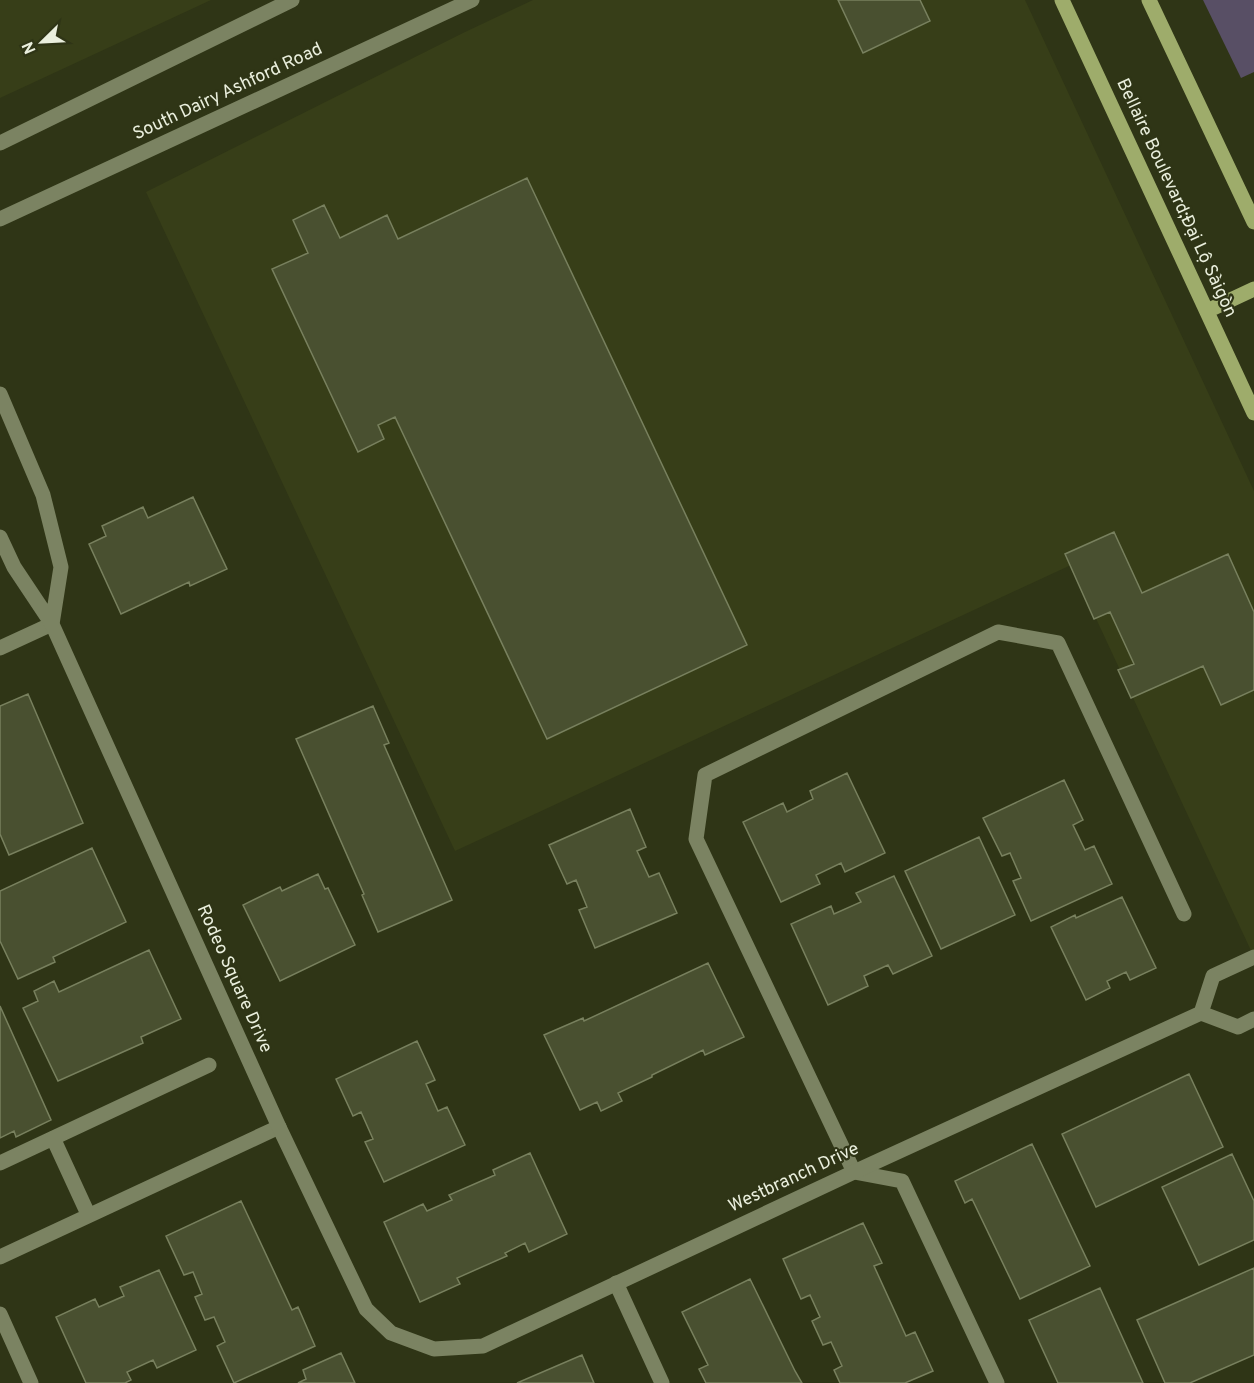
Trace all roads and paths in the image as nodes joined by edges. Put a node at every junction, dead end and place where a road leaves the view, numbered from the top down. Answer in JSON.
{"nodes":[{"id":1,"x":292,"y":0,"type":"edge"},
{"id":2,"x":472,"y":0,"type":"edge"},
{"id":3,"x":1062,"y":0,"type":"edge"},
{"id":4,"x":1149,"y":0,"type":"edge"},
{"id":5,"x":0,"y":143,"type":"edge"},
{"id":6,"x":0,"y":219,"type":"edge"},
{"id":7,"x":1254,"y":222,"type":"edge"},
{"id":8,"x":1254,"y":289,"type":"edge"},
{"id":9,"x":1207,"y":311,"type":"junction"},
{"id":10,"x":0,"y":394,"type":"edge"},
{"id":11,"x":1254,"y":413,"type":"edge"},
{"id":12,"x":0,"y":537,"type":"edge"},
{"id":13,"x":52,"y":624,"type":"junction"},
{"id":14,"x":0,"y":648,"type":"edge"},
{"id":15,"x":1184,"y":914,"type":"dead end"},
{"id":16,"x":1254,"y":957,"type":"edge"},
{"id":17,"x":1201,"y":1013,"type":"junction"},
{"id":18,"x":1254,"y":1020,"type":"edge"},
{"id":19,"x":209,"y":1065,"type":"dead end"},
{"id":20,"x":279,"y":1126,"type":"junction"},
{"id":21,"x":53,"y":1138,"type":"junction"},
{"id":22,"x":0,"y":1163,"type":"edge"},
{"id":23,"x":854,"y":1172,"type":"junction"},
{"id":24,"x":88,"y":1214,"type":"junction"},
{"id":25,"x":0,"y":1257,"type":"edge"},
{"id":26,"x":616,"y":1283,"type":"junction"},
{"id":27,"x":0,"y":1314,"type":"edge"},
{"id":28,"x":400,"y":1336,"type":"joint"},
{"id":29,"x":32,"y":1383,"type":"edge"},
{"id":30,"x":662,"y":1383,"type":"edge"},
{"id":31,"x":997,"y":1383,"type":"edge"}],
"edges":[{"from":1,"to":5,"type":"street"},
{"from":2,"to":6,"type":"street","name":"South Dairy Ashford Road"},
{"from":3,"to":9,"type":"main road","name":"Bellaire Boulevard;Đại Lộ Sàigòn"},
{"from":4,"to":7,"type":"main road"},
{"from":8,"to":9,"type":"main road"},
{"from":9,"to":11,"type":"main road","name":"Bellaire Boulevard;Đại Lộ Sàigòn"},
{"from":10,"to":13,"type":"street"},
{"from":12,"to":13,"type":"street","name":"Rodeo Square Drive"},
{"from":13,"to":14,"type":"street"},
{"from":13,"to":20,"type":"street","name":"Rodeo Square Drive"},
{"from":15,"to":23,"type":"street"},
{"from":16,"to":17,"type":"street"},
{"from":17,"to":18,"type":"street"},
{"from":17,"to":23,"type":"street","name":"Westbranch Drive"},
{"from":19,"to":21,"type":"street"},
{"from":20,"to":24,"type":"street"},
{"from":20,"to":28,"type":"street","name":"Rodeo Square Drive"},
{"from":21,"to":22,"type":"street"},
{"from":21,"to":24,"type":"street"},
{"from":23,"to":26,"type":"street","name":"Westbranch Drive"},
{"from":23,"to":31,"type":"street"},
{"from":24,"to":25,"type":"street"},
{"from":26,"to":28,"type":"street","name":"Westbranch Drive"},
{"from":26,"to":30,"type":"street"},
{"from":27,"to":29,"type":"street"}]}
